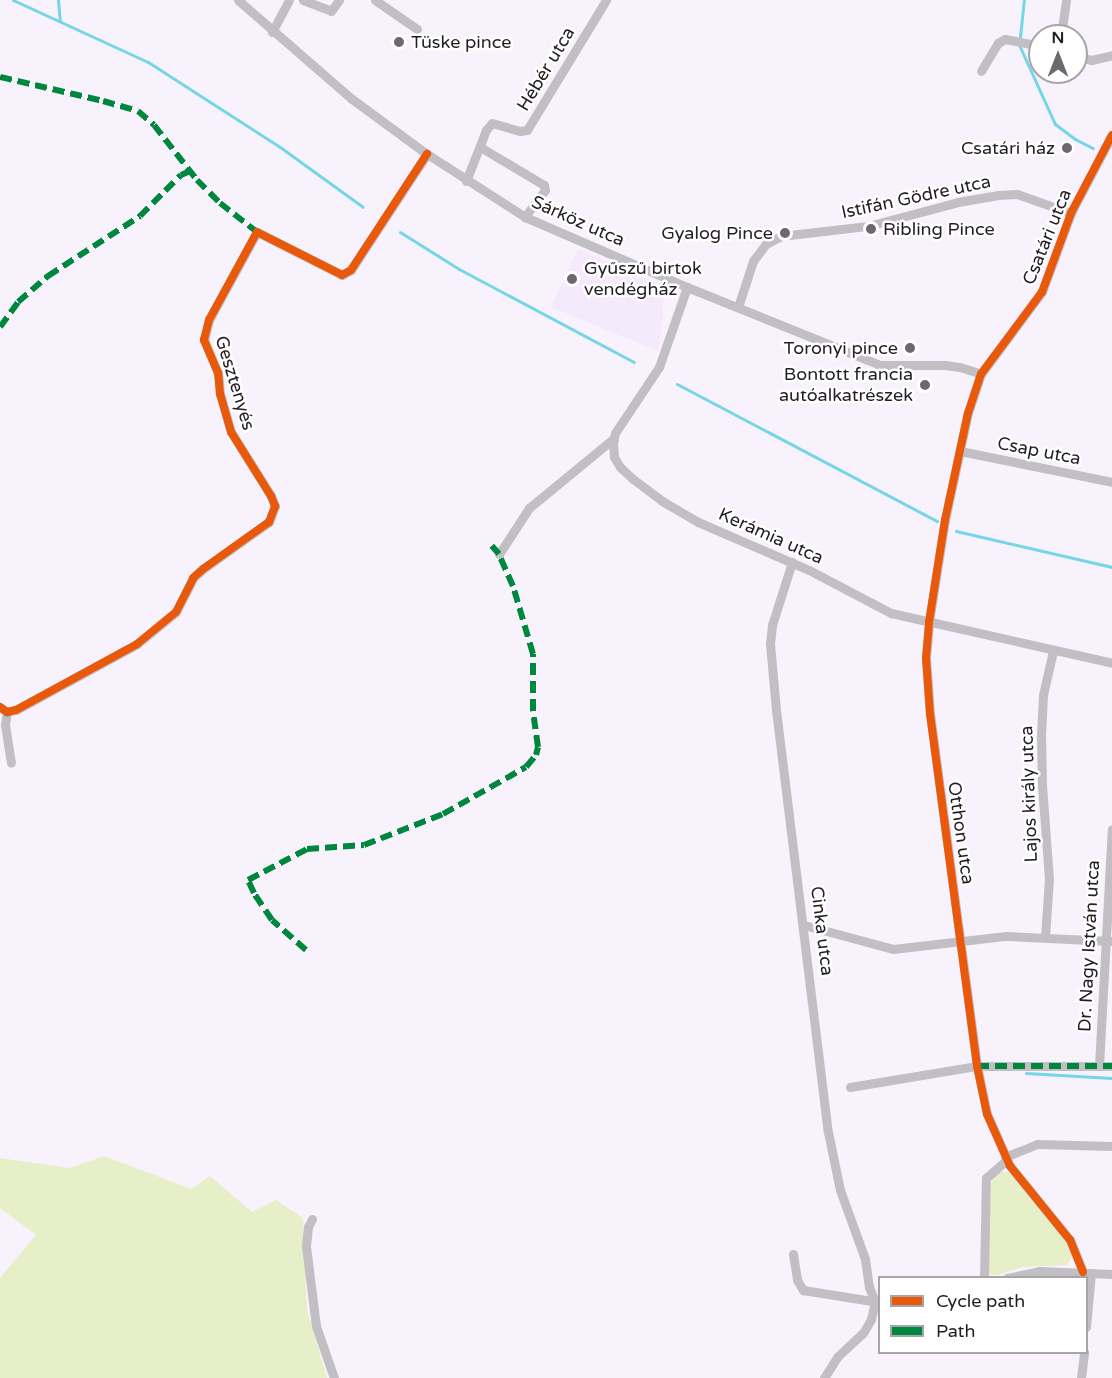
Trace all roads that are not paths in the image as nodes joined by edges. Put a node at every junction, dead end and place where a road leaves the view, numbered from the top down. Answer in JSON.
{"nodes":[{"id":1,"x":289,"y":0,"type":"edge"},
{"id":2,"x":303,"y":0,"type":"edge"},
{"id":3,"x":339,"y":0,"type":"edge"},
{"id":4,"x":375,"y":0,"type":"edge"},
{"id":5,"x":606,"y":0,"type":"edge"},
{"id":6,"x":1066,"y":0,"type":"edge"},
{"id":7,"x":243,"y":2,"type":"edge"},
{"id":8,"x":1063,"y":24,"type":"edge"},
{"id":9,"x":417,"y":29,"type":"dead end"},
{"id":10,"x":273,"y":32,"type":"junction"},
{"id":11,"x":1028,"y":44,"type":"edge"},
{"id":12,"x":1112,"y":55,"type":"edge"},
{"id":13,"x":1088,"y":59,"type":"edge"},
{"id":14,"x":981,"y":71,"type":"dead end"},
{"id":15,"x":1112,"y":135,"type":"edge"},
{"id":16,"x":480,"y":147,"type":"junction"},
{"id":17,"x":427,"y":154,"type":"junction"},
{"id":18,"x":466,"y":181,"type":"junction"},
{"id":19,"x":1071,"y":213,"type":"junction"},
{"id":20,"x":525,"y":217,"type":"junction"},
{"id":21,"x":687,"y":287,"type":"junction"},
{"id":22,"x":738,"y":307,"type":"junction"},
{"id":23,"x":981,"y":374,"type":"junction"},
{"id":24,"x":614,"y":439,"type":"junction"},
{"id":25,"x":960,"y":451,"type":"junction"},
{"id":26,"x":1112,"y":482,"type":"edge"},
{"id":27,"x":499,"y":554,"type":"dead end"},
{"id":28,"x":792,"y":562,"type":"junction"},
{"id":29,"x":929,"y":622,"type":"junction"},
{"id":30,"x":1053,"y":651,"type":"junction"},
{"id":31,"x":1112,"y":663,"type":"edge"},
{"id":32,"x":4,"y":709,"type":"edge"},
{"id":33,"x":11,"y":763,"type":"dead end"},
{"id":34,"x":1112,"y":829,"type":"edge"},
{"id":35,"x":804,"y":925,"type":"junction"},
{"id":36,"x":1045,"y":937,"type":"junction"},
{"id":37,"x":961,"y":940,"type":"junction"},
{"id":38,"x":1109,"y":940,"type":"edge"},
{"id":39,"x":977,"y":1066,"type":"junction"},
{"id":40,"x":1100,"y":1066,"type":"junction"},
{"id":41,"x":1112,"y":1066,"type":"edge"},
{"id":42,"x":850,"y":1087,"type":"dead end"},
{"id":43,"x":1112,"y":1146,"type":"edge"},
{"id":44,"x":1006,"y":1159,"type":"junction"},
{"id":45,"x":312,"y":1219,"type":"dead end"},
{"id":46,"x":793,"y":1254,"type":"dead end"},
{"id":47,"x":1087,"y":1272,"type":"junction"},
{"id":48,"x":1112,"y":1274,"type":"edge"},
{"id":49,"x":984,"y":1276,"type":"edge"},
{"id":50,"x":1015,"y":1276,"type":"edge"},
{"id":51,"x":1087,"y":1276,"type":"edge"},
{"id":52,"x":877,"y":1302,"type":"edge"},
{"id":53,"x":1084,"y":1354,"type":"edge"},
{"id":54,"x":334,"y":1378,"type":"edge"},
{"id":55,"x":824,"y":1378,"type":"edge"},
{"id":56,"x":1081,"y":1378,"type":"edge"}],
"edges":[{"from":1,"to":10,"type":"street"},
{"from":2,"to":3,"type":"street"},
{"from":4,"to":9,"type":"street"},
{"from":5,"to":16,"type":"street","name":"Hébér utca"},
{"from":6,"to":8,"type":"street"},
{"from":7,"to":10,"type":"street","name":"Sárköz utca"},
{"from":10,"to":17,"type":"street","name":"Sárköz utca"},
{"from":11,"to":14,"type":"street"},
{"from":12,"to":13,"type":"street"},
{"from":15,"to":19,"type":"street","name":"Csatári utca"},
{"from":16,"to":18,"type":"street","name":"Hébér utca"},
{"from":16,"to":20,"type":"street"},
{"from":17,"to":18,"type":"street","name":"Sárköz utca"},
{"from":17,"to":32,"type":"street","name":"Gesztenyés"},
{"from":18,"to":20,"type":"street","name":"Sárköz utca"},
{"from":19,"to":22,"type":"street","name":"Istifán Gödre utca"},
{"from":19,"to":23,"type":"street","name":"Csatári utca"},
{"from":20,"to":21,"type":"street","name":"Sárköz utca"},
{"from":21,"to":22,"type":"street","name":"Sárköz utca"},
{"from":21,"to":24,"type":"street"},
{"from":22,"to":23,"type":"street","name":"Sárköz utca"},
{"from":23,"to":25,"type":"street","name":"Otthon utca"},
{"from":24,"to":27,"type":"street"},
{"from":24,"to":28,"type":"street","name":"Kerámia utca"},
{"from":25,"to":26,"type":"street","name":"Csap utca"},
{"from":25,"to":29,"type":"street","name":"Otthon utca"},
{"from":28,"to":29,"type":"street","name":"Kerámia utca"},
{"from":28,"to":35,"type":"street","name":"Cinka utca"},
{"from":29,"to":30,"type":"street","name":"Kerámia utca"},
{"from":29,"to":37,"type":"street","name":"Otthon utca"},
{"from":30,"to":31,"type":"street","name":"Kerámia utca"},
{"from":30,"to":36,"type":"street","name":"Lajos király utca"},
{"from":32,"to":33,"type":"street"},
{"from":34,"to":38,"type":"street","name":"Dr. Nagy István utca"},
{"from":35,"to":37,"type":"street"},
{"from":35,"to":52,"type":"street","name":"Cinka utca"},
{"from":36,"to":37,"type":"street"},
{"from":36,"to":38,"type":"street"},
{"from":37,"to":39,"type":"street","name":"Otthon utca"},
{"from":38,"to":40,"type":"street","name":"Dr. Nagy István utca"},
{"from":39,"to":40,"type":"street"},
{"from":39,"to":42,"type":"street"},
{"from":39,"to":44,"type":"street","name":"Otthon utca"},
{"from":40,"to":41,"type":"street"},
{"from":43,"to":44,"type":"street"},
{"from":44,"to":47,"type":"street","name":"Otthon utca"},
{"from":44,"to":49,"type":"street"},
{"from":45,"to":54,"type":"street"},
{"from":46,"to":52,"type":"street"},
{"from":47,"to":48,"type":"street"},
{"from":47,"to":50,"type":"street"},
{"from":47,"to":51,"type":"street"},
{"from":52,"to":55,"type":"street"},
{"from":53,"to":56,"type":"street"}]}
